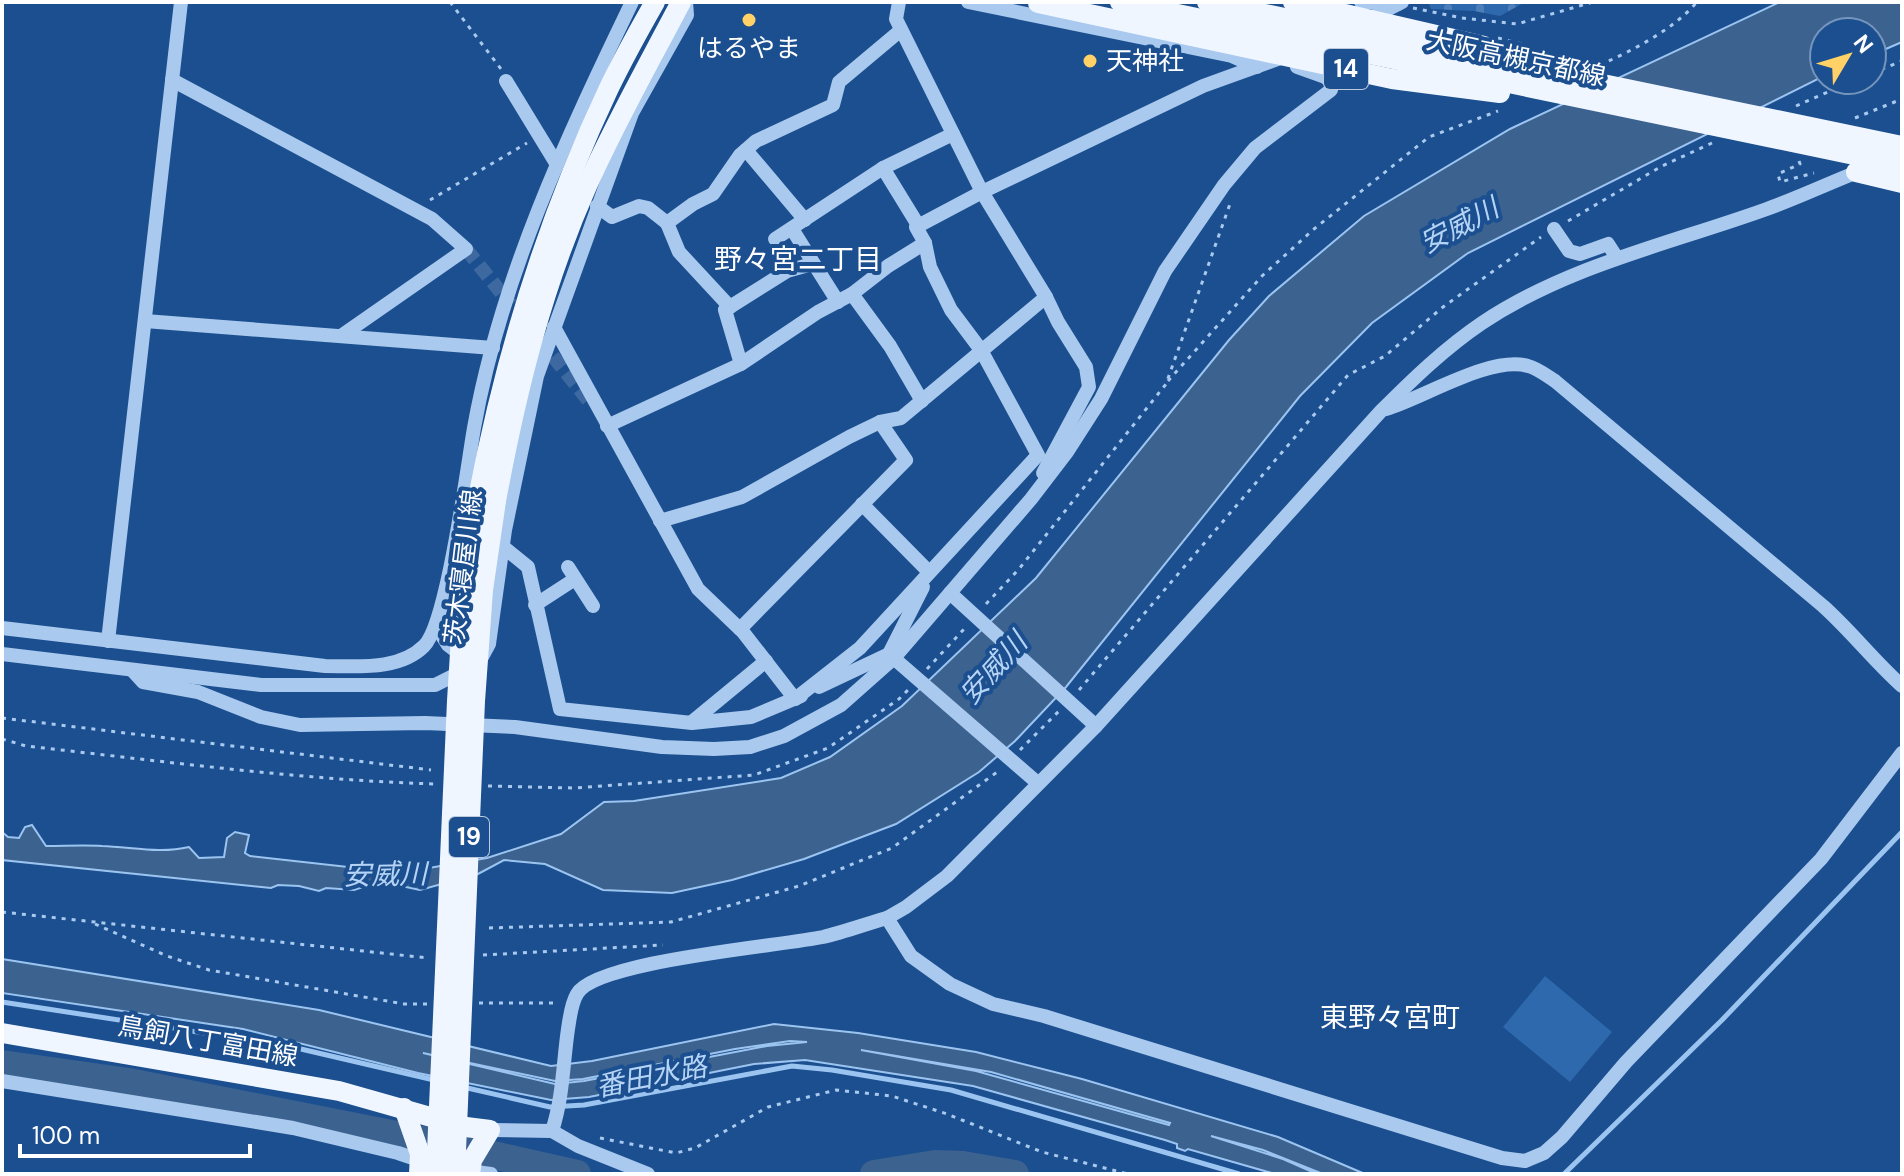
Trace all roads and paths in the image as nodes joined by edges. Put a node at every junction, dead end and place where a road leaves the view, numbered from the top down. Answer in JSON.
{"nodes":[{"id":1,"x":181,"y":2,"type":"edge"},
{"id":2,"x":450,"y":2,"type":"edge"},
{"id":3,"x":632,"y":2,"type":"edge"},
{"id":4,"x":655,"y":2,"type":"edge"},
{"id":5,"x":684,"y":2,"type":"edge"},
{"id":6,"x":899,"y":2,"type":"edge"},
{"id":7,"x":968,"y":2,"type":"edge"},
{"id":8,"x":1120,"y":2,"type":"edge"},
{"id":9,"x":1156,"y":2,"type":"edge"},
{"id":10,"x":1207,"y":2,"type":"edge"},
{"id":11,"x":1293,"y":2,"type":"edge"},
{"id":12,"x":1361,"y":2,"type":"edge"},
{"id":13,"x":1593,"y":2,"type":"edge"},
{"id":14,"x":1034,"y":3,"type":"edge"},
{"id":15,"x":1400,"y":3,"type":"edge"},
{"id":16,"x":901,"y":30,"type":"junction"},
{"id":17,"x":1148,"y":38,"type":"junction"},
{"id":18,"x":1278,"y":60,"type":"junction"},
{"id":19,"x":1257,"y":67,"type":"junction"},
{"id":20,"x":172,"y":80,"type":"junction"},
{"id":21,"x":1582,"y":80,"type":"junction"},
{"id":22,"x":506,"y":81,"type":"joint"},
{"id":23,"x":1817,"y":96,"type":"edge"},
{"id":24,"x":1902,"y":99,"type":"edge"},
{"id":25,"x":1787,"y":109,"type":"dead end"},
{"id":26,"x":1658,"y":114,"type":"junction"},
{"id":27,"x":1848,"y":121,"type":"dead end"},
{"id":28,"x":953,"y":134,"type":"junction"},
{"id":29,"x":539,"y":136,"type":"junction"},
{"id":30,"x":1429,"y":137,"type":"dead end"},
{"id":31,"x":1718,"y":141,"type":"dead end"},
{"id":32,"x":1902,"y":146,"type":"edge"},
{"id":33,"x":746,"y":150,"type":"junction"},
{"id":34,"x":1902,"y":154,"type":"edge"},
{"id":35,"x":1798,"y":157,"type":"dead end"},
{"id":36,"x":556,"y":163,"type":"junction"},
{"id":37,"x":1902,"y":165,"type":"edge"},
{"id":38,"x":883,"y":168,"type":"junction"},
{"id":39,"x":1820,"y":171,"type":"dead end"},
{"id":40,"x":1856,"y":172,"type":"junction"},
{"id":41,"x":1902,"y":183,"type":"edge"},
{"id":42,"x":982,"y":192,"type":"junction"},
{"id":43,"x":597,"y":206,"type":"junction"},
{"id":44,"x":413,"y":211,"type":"junction"},
{"id":45,"x":667,"y":223,"type":"junction"},
{"id":46,"x":798,"y":225,"type":"junction"},
{"id":47,"x":918,"y":225,"type":"junction"},
{"id":48,"x":1554,"y":229,"type":"junction"},
{"id":49,"x":775,"y":239,"type":"dead end"},
{"id":50,"x":925,"y":243,"type":"junction"},
{"id":51,"x":1617,"y":258,"type":"junction"},
{"id":52,"x":812,"y":264,"type":"junction"},
{"id":53,"x":852,"y":294,"type":"junction"},
{"id":54,"x":1046,"y":297,"type":"junction"},
{"id":55,"x":838,"y":302,"type":"junction"},
{"id":56,"x":730,"y":307,"type":"junction"},
{"id":57,"x":145,"y":321,"type":"junction"},
{"id":58,"x":554,"y":327,"type":"junction"},
{"id":59,"x":341,"y":336,"type":"junction"},
{"id":60,"x":493,"y":348,"type":"junction"},
{"id":61,"x":981,"y":350,"type":"junction"},
{"id":62,"x":741,"y":364,"type":"junction"},
{"id":63,"x":1166,"y":384,"type":"dead end"},
{"id":64,"x":922,"y":401,"type":"junction"},
{"id":65,"x":1381,"y":411,"type":"junction"},
{"id":66,"x":880,"y":422,"type":"junction"},
{"id":67,"x":607,"y":426,"type":"junction"},
{"id":68,"x":487,"y":499,"type":"junction"},
{"id":69,"x":1031,"y":499,"type":"junction"},
{"id":70,"x":862,"y":504,"type":"junction"},
{"id":71,"x":660,"y":521,"type":"junction"},
{"id":72,"x":502,"y":546,"type":"junction"},
{"id":73,"x":931,"y":571,"type":"junction"},
{"id":74,"x":950,"y":593,"type":"junction"},
{"id":75,"x":535,"y":605,"type":"junction"},
{"id":76,"x":593,"y":606,"type":"dead end"},
{"id":77,"x":436,"y":626,"type":"junction"},
{"id":78,"x":2,"y":628,"type":"edge"},
{"id":79,"x":740,"y":629,"type":"junction"},
{"id":80,"x":90,"y":639,"type":"junction"},
{"id":81,"x":108,"y":641,"type":"junction"},
{"id":82,"x":2,"y":654,"type":"edge"},
{"id":83,"x":893,"y":658,"type":"junction"},
{"id":84,"x":481,"y":660,"type":"junction"},
{"id":85,"x":766,"y":661,"type":"junction"},
{"id":86,"x":88,"y":664,"type":"junction"},
{"id":87,"x":133,"y":671,"type":"junction"},
{"id":88,"x":1902,"y":686,"type":"edge"},
{"id":89,"x":795,"y":699,"type":"junction"},
{"id":90,"x":1071,"y":699,"type":"dead end"},
{"id":91,"x":1060,"y":710,"type":"dead end"},
{"id":92,"x":2,"y":718,"type":"edge"},
{"id":93,"x":692,"y":723,"type":"junction"},
{"id":94,"x":1096,"y":726,"type":"junction"},
{"id":95,"x":1018,"y":752,"type":"dead end"},
{"id":96,"x":1902,"y":753,"type":"edge"},
{"id":97,"x":1007,"y":763,"type":"dead end"},
{"id":98,"x":431,"y":770,"type":"dead end"},
{"id":99,"x":1036,"y":781,"type":"junction"},
{"id":100,"x":2,"y":912,"type":"edge"},
{"id":101,"x":887,"y":918,"type":"junction"},
{"id":102,"x":92,"y":923,"type":"junction"},
{"id":103,"x":489,"y":928,"type":"dead end"},
{"id":104,"x":663,"y":946,"type":"dead end"},
{"id":105,"x":481,"y":955,"type":"dead end"},
{"id":106,"x":439,"y":957,"type":"dead end"},
{"id":107,"x":466,"y":1003,"type":"dead end"},
{"id":108,"x":554,"y":1003,"type":"dead end"},
{"id":109,"x":435,"y":1004,"type":"dead end"},
{"id":110,"x":2,"y":1033,"type":"edge"},
{"id":111,"x":2,"y":1081,"type":"edge"},
{"id":112,"x":405,"y":1113,"type":"junction"},
{"id":113,"x":552,"y":1131,"type":"junction"},
{"id":114,"x":488,"y":1133,"type":"junction"},
{"id":115,"x":601,"y":1138,"type":"dead end"},
{"id":116,"x":424,"y":1166,"type":"edge"},
{"id":117,"x":467,"y":1170,"type":"edge"},
{"id":118,"x":491,"y":1174,"type":"edge"},
{"id":119,"x":648,"y":1174,"type":"edge"},
{"id":120,"x":1128,"y":1174,"type":"edge"}],
"edges":[{"from":1,"to":20,"type":"street"},
{"from":2,"to":22,"type":"path"},
{"from":3,"to":36,"type":"street"},
{"from":4,"to":68,"type":"main road","name":"茨木寝屋川線","number":"19"},
{"from":5,"to":43,"type":"street"},
{"from":5,"to":68,"type":"main road","name":"茨木寝屋川線","number":"19"},
{"from":6,"to":16,"type":"street"},
{"from":7,"to":17,"type":"street"},
{"from":8,"to":26,"type":"main road","name":"大阪高槻京都線","number":"14","bridge":true},
{"from":9,"to":17,"type":"street"},
{"from":10,"to":21,"type":"main road","name":"大阪高槻京都線","number":"14","bridge":true},
{"from":11,"to":21,"type":"main road","number":"14","bridge":true},
{"from":12,"to":15,"type":"street"},
{"from":13,"to":15,"type":"path"},
{"from":14,"to":26,"type":"main road","number":"14","bridge":true},
{"from":15,"to":18,"type":"street"},
{"from":16,"to":28,"type":"street"},
{"from":16,"to":33,"type":"street"},
{"from":17,"to":19,"type":"street"},
{"from":18,"to":19,"type":"street"},
{"from":18,"to":69,"type":"street"},
{"from":19,"to":42,"type":"street"},
{"from":20,"to":44,"type":"street"},
{"from":20,"to":57,"type":"street"},
{"from":21,"to":32,"type":"main road","name":"大阪高槻京都線","number":"14","bridge":true},
{"from":22,"to":29,"type":"street"},
{"from":23,"to":25,"type":"path"},
{"from":24,"to":27,"type":"path"},
{"from":26,"to":37,"type":"main road","name":"大阪高槻京都線","number":"14","bridge":true},
{"from":28,"to":38,"type":"street"},
{"from":28,"to":42,"type":"street"},
{"from":29,"to":36,"type":"street"},
{"from":29,"to":44,"type":"path"},
{"from":30,"to":63,"type":"path"},
{"from":31,"to":48,"type":"path"},
{"from":33,"to":45,"type":"street"},
{"from":33,"to":46,"type":"street"},
{"from":34,"to":40,"type":"street"},
{"from":35,"to":39,"type":"path"},
{"from":36,"to":60,"type":"street"},
{"from":38,"to":46,"type":"street"},
{"from":38,"to":47,"type":"street"},
{"from":40,"to":41,"type":"main road"},
{"from":40,"to":51,"type":"street"},
{"from":42,"to":47,"type":"street"},
{"from":42,"to":54,"type":"street"},
{"from":43,"to":45,"type":"street"},
{"from":43,"to":58,"type":"street"},
{"from":44,"to":59,"type":"street"},
{"from":45,"to":56,"type":"street"},
{"from":46,"to":49,"type":"street"},
{"from":46,"to":52,"type":"street"},
{"from":47,"to":50,"type":"street"},
{"from":48,"to":51,"type":"street"},
{"from":48,"to":90,"type":"path"},
{"from":50,"to":53,"type":"street"},
{"from":50,"to":61,"type":"street"},
{"from":51,"to":65,"type":"street"},
{"from":52,"to":55,"type":"street"},
{"from":52,"to":56,"type":"street"},
{"from":53,"to":55,"type":"street"},
{"from":53,"to":64,"type":"street"},
{"from":54,"to":61,"type":"street"},
{"from":54,"to":69,"type":"street"},
{"from":55,"to":62,"type":"street"},
{"from":56,"to":62,"type":"street"},
{"from":57,"to":59,"type":"street"},
{"from":57,"to":81,"type":"street"},
{"from":58,"to":67,"type":"street"},
{"from":58,"to":72,"type":"street"},
{"from":59,"to":60,"type":"street"},
{"from":60,"to":77,"type":"street"},
{"from":61,"to":64,"type":"street"},
{"from":61,"to":73,"type":"street"},
{"from":62,"to":67,"type":"street"},
{"from":64,"to":66,"type":"street"},
{"from":65,"to":88,"type":"street"},
{"from":65,"to":94,"type":"street"},
{"from":66,"to":70,"type":"street"},
{"from":66,"to":71,"type":"street"},
{"from":67,"to":71,"type":"street"},
{"from":68,"to":116,"type":"main road","name":"茨木寝屋川線","number":"19","bridge":true},
{"from":68,"to":117,"type":"main road","name":"茨木寝屋川線","number":"19","bridge":true},
{"from":69,"to":74,"type":"street"},
{"from":70,"to":73,"type":"street"},
{"from":70,"to":79,"type":"street"},
{"from":71,"to":79,"type":"street"},
{"from":72,"to":75,"type":"street"},
{"from":72,"to":84,"type":"street"},
{"from":73,"to":83,"type":"street"},
{"from":73,"to":89,"type":"street"},
{"from":74,"to":83,"type":"street"},
{"from":74,"to":94,"type":"street","bridge":true},
{"from":75,"to":76,"type":"street"},
{"from":75,"to":93,"type":"street"},
{"from":77,"to":81,"type":"street"},
{"from":77,"to":84,"type":"street"},
{"from":78,"to":80,"type":"street"},
{"from":79,"to":85,"type":"street"},
{"from":80,"to":81,"type":"street"},
{"from":80,"to":86,"type":"street"},
{"from":82,"to":86,"type":"street"},
{"from":83,"to":87,"type":"street"},
{"from":83,"to":89,"type":"street"},
{"from":83,"to":99,"type":"street","bridge":true},
{"from":84,"to":87,"type":"street"},
{"from":85,"to":89,"type":"street"},
{"from":85,"to":93,"type":"street"},
{"from":86,"to":87,"type":"street"},
{"from":89,"to":93,"type":"street"},
{"from":91,"to":95,"type":"path"},
{"from":92,"to":98,"type":"path"},
{"from":94,"to":99,"type":"street"},
{"from":96,"to":101,"type":"street"},
{"from":97,"to":103,"type":"path"},
{"from":99,"to":101,"type":"street"},
{"from":100,"to":102,"type":"path"},
{"from":101,"to":113,"type":"street"},
{"from":102,"to":106,"type":"path"},
{"from":102,"to":109,"type":"path"},
{"from":104,"to":105,"type":"path"},
{"from":107,"to":108,"type":"path"},
{"from":110,"to":112,"type":"main road","name":"鳥飼八丁富田線"},
{"from":111,"to":116,"type":"street"},
{"from":112,"to":114,"type":"main road","name":"鳥飼八丁富田線"},
{"from":112,"to":116,"type":"main road"},
{"from":113,"to":114,"type":"street"},
{"from":113,"to":119,"type":"street"},
{"from":114,"to":117,"type":"main road"},
{"from":115,"to":120,"type":"path"},
{"from":116,"to":117,"type":"street"},
{"from":117,"to":118,"type":"street"}]}
